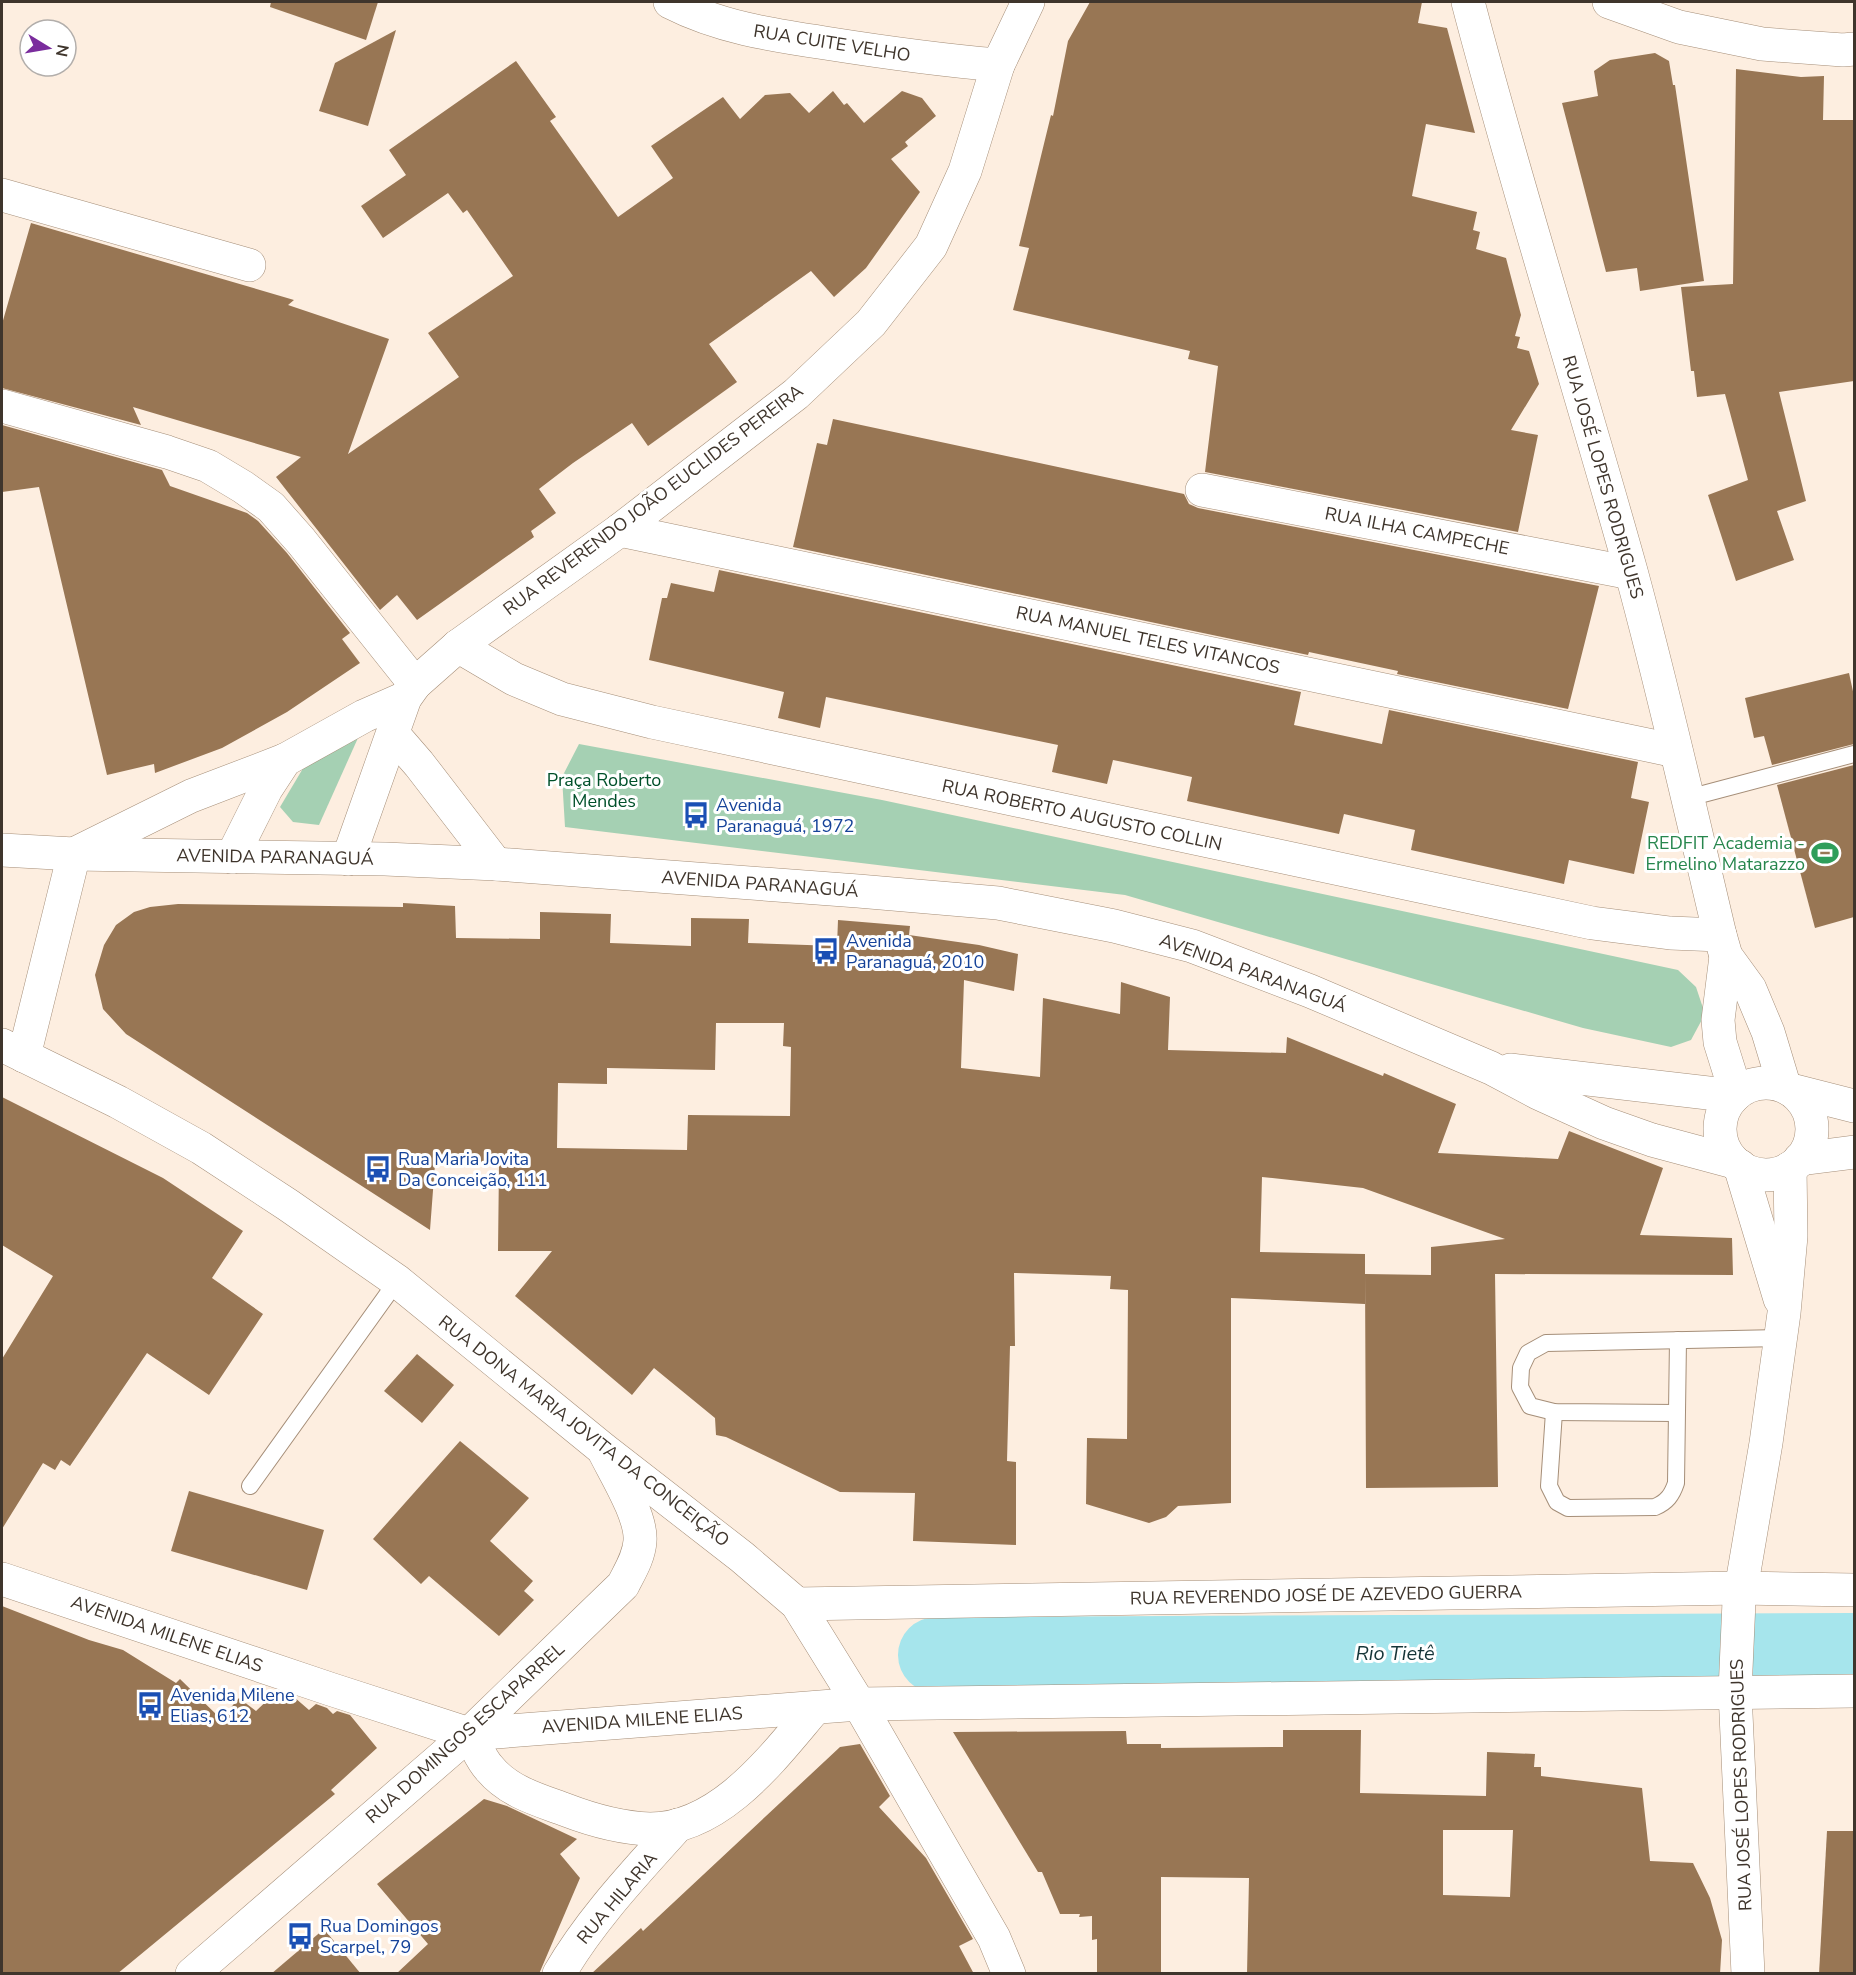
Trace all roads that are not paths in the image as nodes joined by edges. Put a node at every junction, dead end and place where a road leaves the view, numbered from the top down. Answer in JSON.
{"nodes":[{"id":1,"x":670,"y":2,"type":"edge"},
{"id":2,"x":1028,"y":2,"type":"edge"},
{"id":3,"x":1468,"y":2,"type":"edge"},
{"id":4,"x":1608,"y":2,"type":"edge"},
{"id":5,"x":1854,"y":48,"type":"edge"},
{"id":6,"x":998,"y":65,"type":"junction"},
{"id":7,"x":2,"y":195,"type":"edge"},
{"id":8,"x":249,"y":265,"type":"dead end"},
{"id":9,"x":2,"y":406,"type":"edge"},
{"id":10,"x":1203,"y":490,"type":"dead end"},
{"id":11,"x":620,"y":530,"type":"junction"},
{"id":12,"x":1631,"y":573,"type":"junction"},
{"id":13,"x":458,"y":646,"type":"junction"},
{"id":14,"x":410,"y":691,"type":"junction"},
{"id":15,"x":393,"y":734,"type":"junction"},
{"id":16,"x":1676,"y":751,"type":"junction"},
{"id":17,"x":1854,"y":754,"type":"edge"},
{"id":18,"x":285,"y":760,"type":"junction"},
{"id":19,"x":1688,"y":798,"type":"junction"},
{"id":20,"x":2,"y":850,"type":"edge"},
{"id":21,"x":74,"y":854,"type":"junction"},
{"id":22,"x":232,"y":857,"type":"junction"},
{"id":23,"x":348,"y":860,"type":"junction"},
{"id":24,"x":496,"y":864,"type":"junction"},
{"id":25,"x":1723,"y":945,"type":"junction"},
{"id":26,"x":13,"y":1051,"type":"edge"},
{"id":27,"x":1491,"y":1068,"type":"junction"},
{"id":28,"x":1788,"y":1088,"type":"junction"},
{"id":29,"x":1735,"y":1094,"type":"junction"},
{"id":30,"x":1854,"y":1106,"type":"edge"},
{"id":31,"x":1854,"y":1152,"type":"edge"},
{"id":32,"x":1795,"y":1163,"type":"junction"},
{"id":33,"x":1737,"y":1164,"type":"junction"},
{"id":34,"x":397,"y":1281,"type":"junction"},
{"id":35,"x":1782,"y":1325,"type":"junction"},
{"id":36,"x":1678,"y":1340,"type":"junction"},
{"id":37,"x":1554,"y":1412,"type":"junction"},
{"id":38,"x":1676,"y":1413,"type":"junction"},
{"id":39,"x":603,"y":1449,"type":"junction"},
{"id":40,"x":250,"y":1486,"type":"dead end"},
{"id":41,"x":2,"y":1579,"type":"edge"},
{"id":42,"x":1854,"y":1590,"type":"edge"},
{"id":43,"x":1739,"y":1595,"type":"junction"},
{"id":44,"x":797,"y":1604,"type":"junction"},
{"id":45,"x":1735,"y":1685,"type":"junction"},
{"id":46,"x":1854,"y":1691,"type":"edge"},
{"id":47,"x":859,"y":1704,"type":"junction"},
{"id":48,"x":815,"y":1708,"type":"junction"},
{"id":49,"x":470,"y":1734,"type":"junction"},
{"id":50,"x":678,"y":1825,"type":"junction"},
{"id":51,"x":192,"y":1974,"type":"edge"},
{"id":52,"x":559,"y":1974,"type":"edge"},
{"id":53,"x":1009,"y":1974,"type":"edge"},
{"id":54,"x":1748,"y":1974,"type":"edge"}],
"edges":[{"from":1,"to":6,"type":"street","name":"RUA CUITE VELHO"},
{"from":2,"to":6,"type":"street","name":"RUA REVERENDO JOÃO EUCLIDES PEREIRA"},
{"from":3,"to":12,"type":"street","name":"RUA JOSÉ LOPES RODRIGUES"},
{"from":4,"to":5,"type":"street"},
{"from":6,"to":11,"type":"street","name":"RUA REVERENDO JOÃO EUCLIDES PEREIRA"},
{"from":7,"to":8,"type":"street"},
{"from":9,"to":14,"type":"street"},
{"from":10,"to":12,"type":"street","name":"RUA ILHA CAMPECHE"},
{"from":11,"to":13,"type":"street","name":"RUA REVERENDO JOÃO EUCLIDES PEREIRA"},
{"from":11,"to":16,"type":"street","name":"RUA MANUEL TELES VITANCOS"},
{"from":12,"to":16,"type":"street","name":"RUA JOSÉ LOPES RODRIGUES"},
{"from":13,"to":14,"type":"street","name":"RUA REVERENDO JOÃO EUCLIDES PEREIRA"},
{"from":13,"to":25,"type":"street","name":"RUA ROBERTO AUGUSTO COLLIN"},
{"from":14,"to":15,"type":"street"},
{"from":14,"to":18,"type":"street","name":"RUA REVERENDO JOÃO EUCLIDES PEREIRA"},
{"from":15,"to":23,"type":"street"},
{"from":15,"to":24,"type":"street"},
{"from":16,"to":19,"type":"street","name":"RUA JOSÉ LOPES RODRIGUES"},
{"from":17,"to":19,"type":"lane"},
{"from":18,"to":21,"type":"street"},
{"from":18,"to":22,"type":"street","name":"RUA REVERENDO JOÃO EUCLIDES PEREIRA"},
{"from":19,"to":25,"type":"street","name":"RUA JOSÉ LOPES RODRIGUES"},
{"from":20,"to":21,"type":"street","name":"AVENIDA PARANAGUÁ"},
{"from":21,"to":22,"type":"street","name":"AVENIDA PARANAGUÁ"},
{"from":21,"to":26,"type":"street"},
{"from":22,"to":23,"type":"street","name":"AVENIDA PARANAGUÁ"},
{"from":23,"to":24,"type":"street","name":"AVENIDA PARANAGUÁ"},
{"from":24,"to":27,"type":"street","name":"AVENIDA PARANAGUÁ"},
{"from":25,"to":28,"type":"street","name":"RUA JOSÉ LOPES RODRIGUES"},
{"from":25,"to":29,"type":"street","name":"RUA JOSÉ LOPES RODRIGUES"},
{"from":26,"to":34,"type":"street","name":"RUA DONA MARIA JOVITA DA CONCEIÇÃO"},
{"from":27,"to":29,"type":"street","name":"AVENIDA PARANAGUÁ"},
{"from":27,"to":33,"type":"street","name":"AVENIDA PARANAGUÁ"},
{"from":28,"to":29,"type":"street"},
{"from":28,"to":30,"type":"street"},
{"from":28,"to":32,"type":"street"},
{"from":29,"to":33,"type":"street"},
{"from":31,"to":32,"type":"street"},
{"from":32,"to":33,"type":"street"},
{"from":32,"to":35,"type":"street","name":"RUA JOSÉ LOPES RODRIGUES"},
{"from":33,"to":35,"type":"street","name":"RUA JOSÉ LOPES RODRIGUES"},
{"from":34,"to":39,"type":"street","name":"RUA DONA MARIA JOVITA DA CONCEIÇÃO"},
{"from":34,"to":40,"type":"lane"},
{"from":35,"to":36,"type":"lane"},
{"from":35,"to":43,"type":"street","name":"RUA JOSÉ LOPES RODRIGUES"},
{"from":36,"to":37,"type":"lane"},
{"from":36,"to":38,"type":"lane"},
{"from":37,"to":38,"type":"lane"},
{"from":37,"to":38,"type":"lane"},
{"from":39,"to":44,"type":"street","name":"RUA DONA MARIA JOVITA DA CONCEIÇÃO"},
{"from":39,"to":49,"type":"street","name":"RUA DOMINGOS ESCAPARREL"},
{"from":41,"to":49,"type":"street","name":"AVENIDA MILENE ELIAS"},
{"from":42,"to":43,"type":"street","name":"RUA REVERENDO JOSÉ DE AZEVEDO GUERRA"},
{"from":43,"to":44,"type":"street","name":"RUA REVERENDO JOSÉ DE AZEVEDO GUERRA"},
{"from":43,"to":45,"type":"street","name":"RUA JOSÉ LOPES RODRIGUES"},
{"from":44,"to":47,"type":"street","name":"RUA DONA MARIA JOVITA DA CONCEIÇÃO"},
{"from":45,"to":46,"type":"street"},
{"from":45,"to":47,"type":"street"},
{"from":45,"to":54,"type":"street","name":"RUA JOSÉ LOPES RODRIGUES"},
{"from":47,"to":48,"type":"street","name":"AVENIDA MILENE ELIAS"},
{"from":47,"to":53,"type":"street","name":"RUA DONA MARIA JOVITA DA CONCEIÇÃO"},
{"from":48,"to":49,"type":"street","name":"AVENIDA MILENE ELIAS"},
{"from":48,"to":50,"type":"street"},
{"from":49,"to":50,"type":"street"},
{"from":49,"to":51,"type":"street","name":"RUA DOMINGOS ESCAPARREL"},
{"from":50,"to":52,"type":"street","name":"RUA HILARIA"}]}
